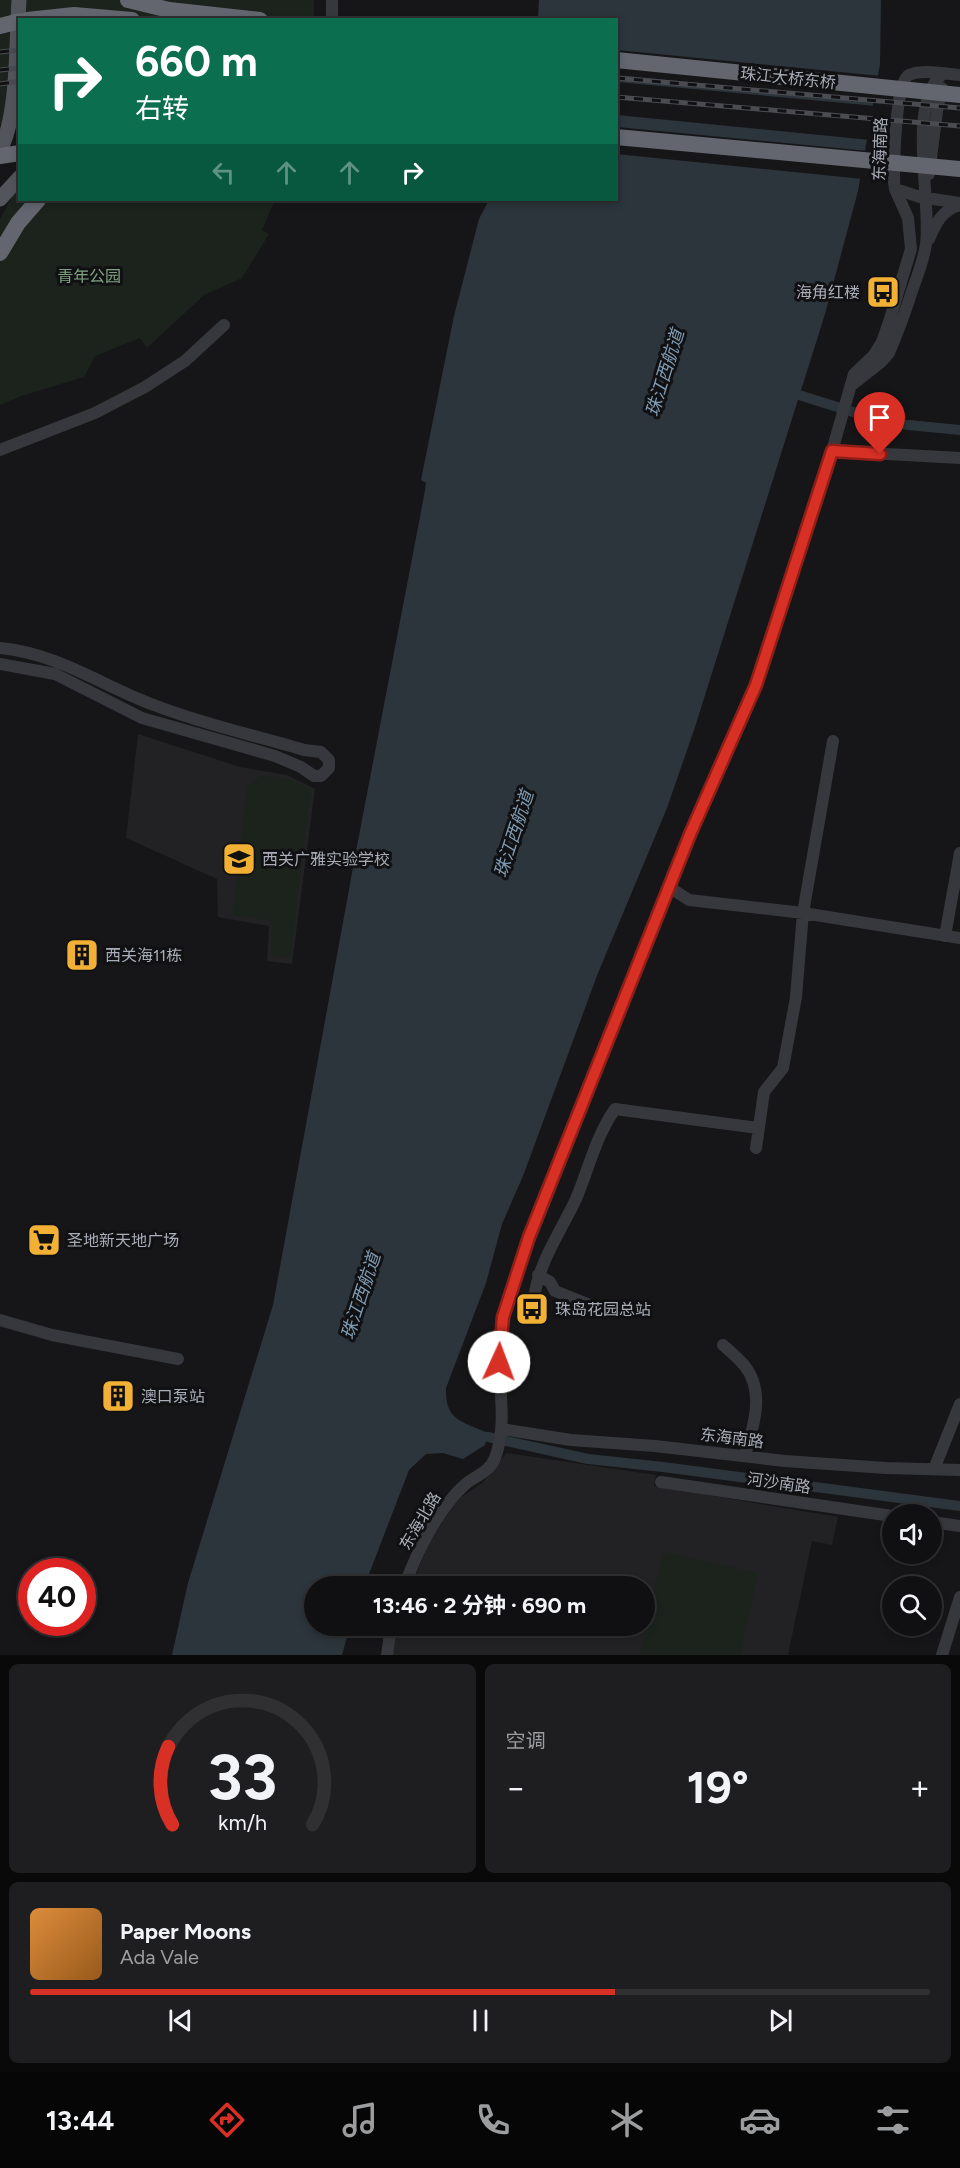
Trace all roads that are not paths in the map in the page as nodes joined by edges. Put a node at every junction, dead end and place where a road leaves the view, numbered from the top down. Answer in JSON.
{"nodes":[{"id":1,"x":19,"y":0,"type":"edge"},
{"id":2,"x":128,"y":0,"type":"edge"},
{"id":3,"x":332,"y":0,"type":"edge"},
{"id":4,"x":46,"y":18,"type":"edge"},
{"id":5,"x":109,"y":18,"type":"edge"},
{"id":6,"x":242,"y":18,"type":"edge"},
{"id":7,"x":332,"y":18,"type":"edge"},
{"id":8,"x":18,"y":22,"type":"edge"},
{"id":9,"x":0,"y":26,"type":"edge"},
{"id":10,"x":618,"y":60,"type":"edge"},
{"id":11,"x":952,"y":75,"type":"edge"},
{"id":12,"x":960,"y":95,"type":"edge"},
{"id":13,"x":618,"y":137,"type":"edge"},
{"id":14,"x":0,"y":150,"type":"edge"},
{"id":15,"x":18,"y":153,"type":"edge"},
{"id":16,"x":0,"y":156,"type":"edge"},
{"id":17,"x":960,"y":169,"type":"edge"},
{"id":18,"x":18,"y":179,"type":"edge"},
{"id":19,"x":895,"y":189,"type":"junction"},
{"id":20,"x":926,"y":198,"type":"junction"},
{"id":21,"x":0,"y":199,"type":"edge"},
{"id":22,"x":37,"y":201,"type":"edge"},
{"id":23,"x":960,"y":204,"type":"edge"},
{"id":24,"x":926,"y":246,"type":"junction"},
{"id":25,"x":0,"y":253,"type":"edge"},
{"id":26,"x":225,"y":325,"type":"dead end"},
{"id":27,"x":848,"y":393,"type":"junction"},
{"id":28,"x":0,"y":450,"type":"edge"},
{"id":29,"x":832,"y":451,"type":"junction"},
{"id":30,"x":958,"y":460,"type":"edge"},
{"id":31,"x":0,"y":648,"type":"edge"},
{"id":32,"x":0,"y":664,"type":"edge"},
{"id":33,"x":833,"y":741,"type":"dead end"},
{"id":34,"x":960,"y":853,"type":"edge"},
{"id":35,"x":669,"y":887,"type":"junction"},
{"id":36,"x":802,"y":913,"type":"junction"},
{"id":37,"x":945,"y":936,"type":"junction"},
{"id":38,"x":960,"y":938,"type":"edge"},
{"id":39,"x":758,"y":1128,"type":"junction"},
{"id":40,"x":756,"y":1148,"type":"dead end"},
{"id":41,"x":538,"y":1275,"type":"junction"},
{"id":42,"x":535,"y":1292,"type":"dead end"},
{"id":43,"x":605,"y":1311,"type":"dead end"},
{"id":44,"x":0,"y":1320,"type":"edge"},
{"id":45,"x":723,"y":1345,"type":"dead end"},
{"id":46,"x":178,"y":1359,"type":"dead end"},
{"id":47,"x":960,"y":1404,"type":"edge"},
{"id":48,"x":501,"y":1433,"type":"junction"},
{"id":49,"x":496,"y":1453,"type":"joint"},
{"id":50,"x":745,"y":1456,"type":"junction"},
{"id":51,"x":934,"y":1469,"type":"junction"},
{"id":52,"x":960,"y":1470,"type":"edge"},
{"id":53,"x":662,"y":1482,"type":"dead end"},
{"id":54,"x":882,"y":1515,"type":"edge"},
{"id":55,"x":942,"y":1523,"type":"edge"},
{"id":56,"x":960,"y":1526,"type":"edge"},
{"id":57,"x":409,"y":1576,"type":"edge"},
{"id":58,"x":960,"y":1597,"type":"edge"},
{"id":59,"x":390,"y":1636,"type":"edge"},
{"id":60,"x":387,"y":1655,"type":"edge"},
{"id":61,"x":942,"y":1655,"type":"edge"}],
"edges":[{"from":1,"to":14,"type":"main road"},
{"from":2,"to":6,"type":"highway","bridge":true},
{"from":3,"to":7,"type":"street"},
{"from":4,"to":5,"type":"highway"},
{"from":8,"to":9,"type":"highway","bridge":true},
{"from":10,"to":12,"type":"highway","name":"珠江大桥东桥","bridge":true},
{"from":11,"to":19,"type":"street","name":"东海南路"},
{"from":11,"to":20,"type":"street"},
{"from":13,"to":17,"type":"highway","bridge":true},
{"from":15,"to":16,"type":"highway"},
{"from":18,"to":21,"type":"main road"},
{"from":19,"to":20,"type":"street"},
{"from":19,"to":27,"type":"street","name":"东海南路"},
{"from":20,"to":23,"type":"street"},
{"from":20,"to":24,"type":"street"},
{"from":22,"to":25,"type":"highway"},
{"from":23,"to":24,"type":"street"},
{"from":24,"to":27,"type":"street"},
{"from":26,"to":28,"type":"street"},
{"from":27,"to":29,"type":"street","name":"东海南路"},
{"from":29,"to":30,"type":"street"},
{"from":29,"to":35,"type":"street","name":"东海南路"},
{"from":31,"to":32,"type":"street"},
{"from":33,"to":36,"type":"street"},
{"from":34,"to":37,"type":"street"},
{"from":35,"to":36,"type":"street"},
{"from":35,"to":48,"type":"street","name":"东海南路"},
{"from":36,"to":37,"type":"street"},
{"from":36,"to":39,"type":"street"},
{"from":37,"to":38,"type":"street"},
{"from":39,"to":40,"type":"street"},
{"from":39,"to":41,"type":"street"},
{"from":41,"to":42,"type":"street"},
{"from":41,"to":43,"type":"street"},
{"from":44,"to":46,"type":"street"},
{"from":45,"to":50,"type":"street"},
{"from":47,"to":51,"type":"street"},
{"from":48,"to":49,"type":"street","name":"东海南路"},
{"from":48,"to":50,"type":"street","name":"东海南路"},
{"from":49,"to":57,"type":"street","name":"东海北路"},
{"from":50,"to":51,"type":"street","name":"东海南路"},
{"from":51,"to":52,"type":"street","name":"东海南路"},
{"from":53,"to":54,"type":"street","name":"河沙南路"},
{"from":55,"to":56,"type":"street"},
{"from":58,"to":61,"type":"street"},
{"from":59,"to":60,"type":"street"}]}
